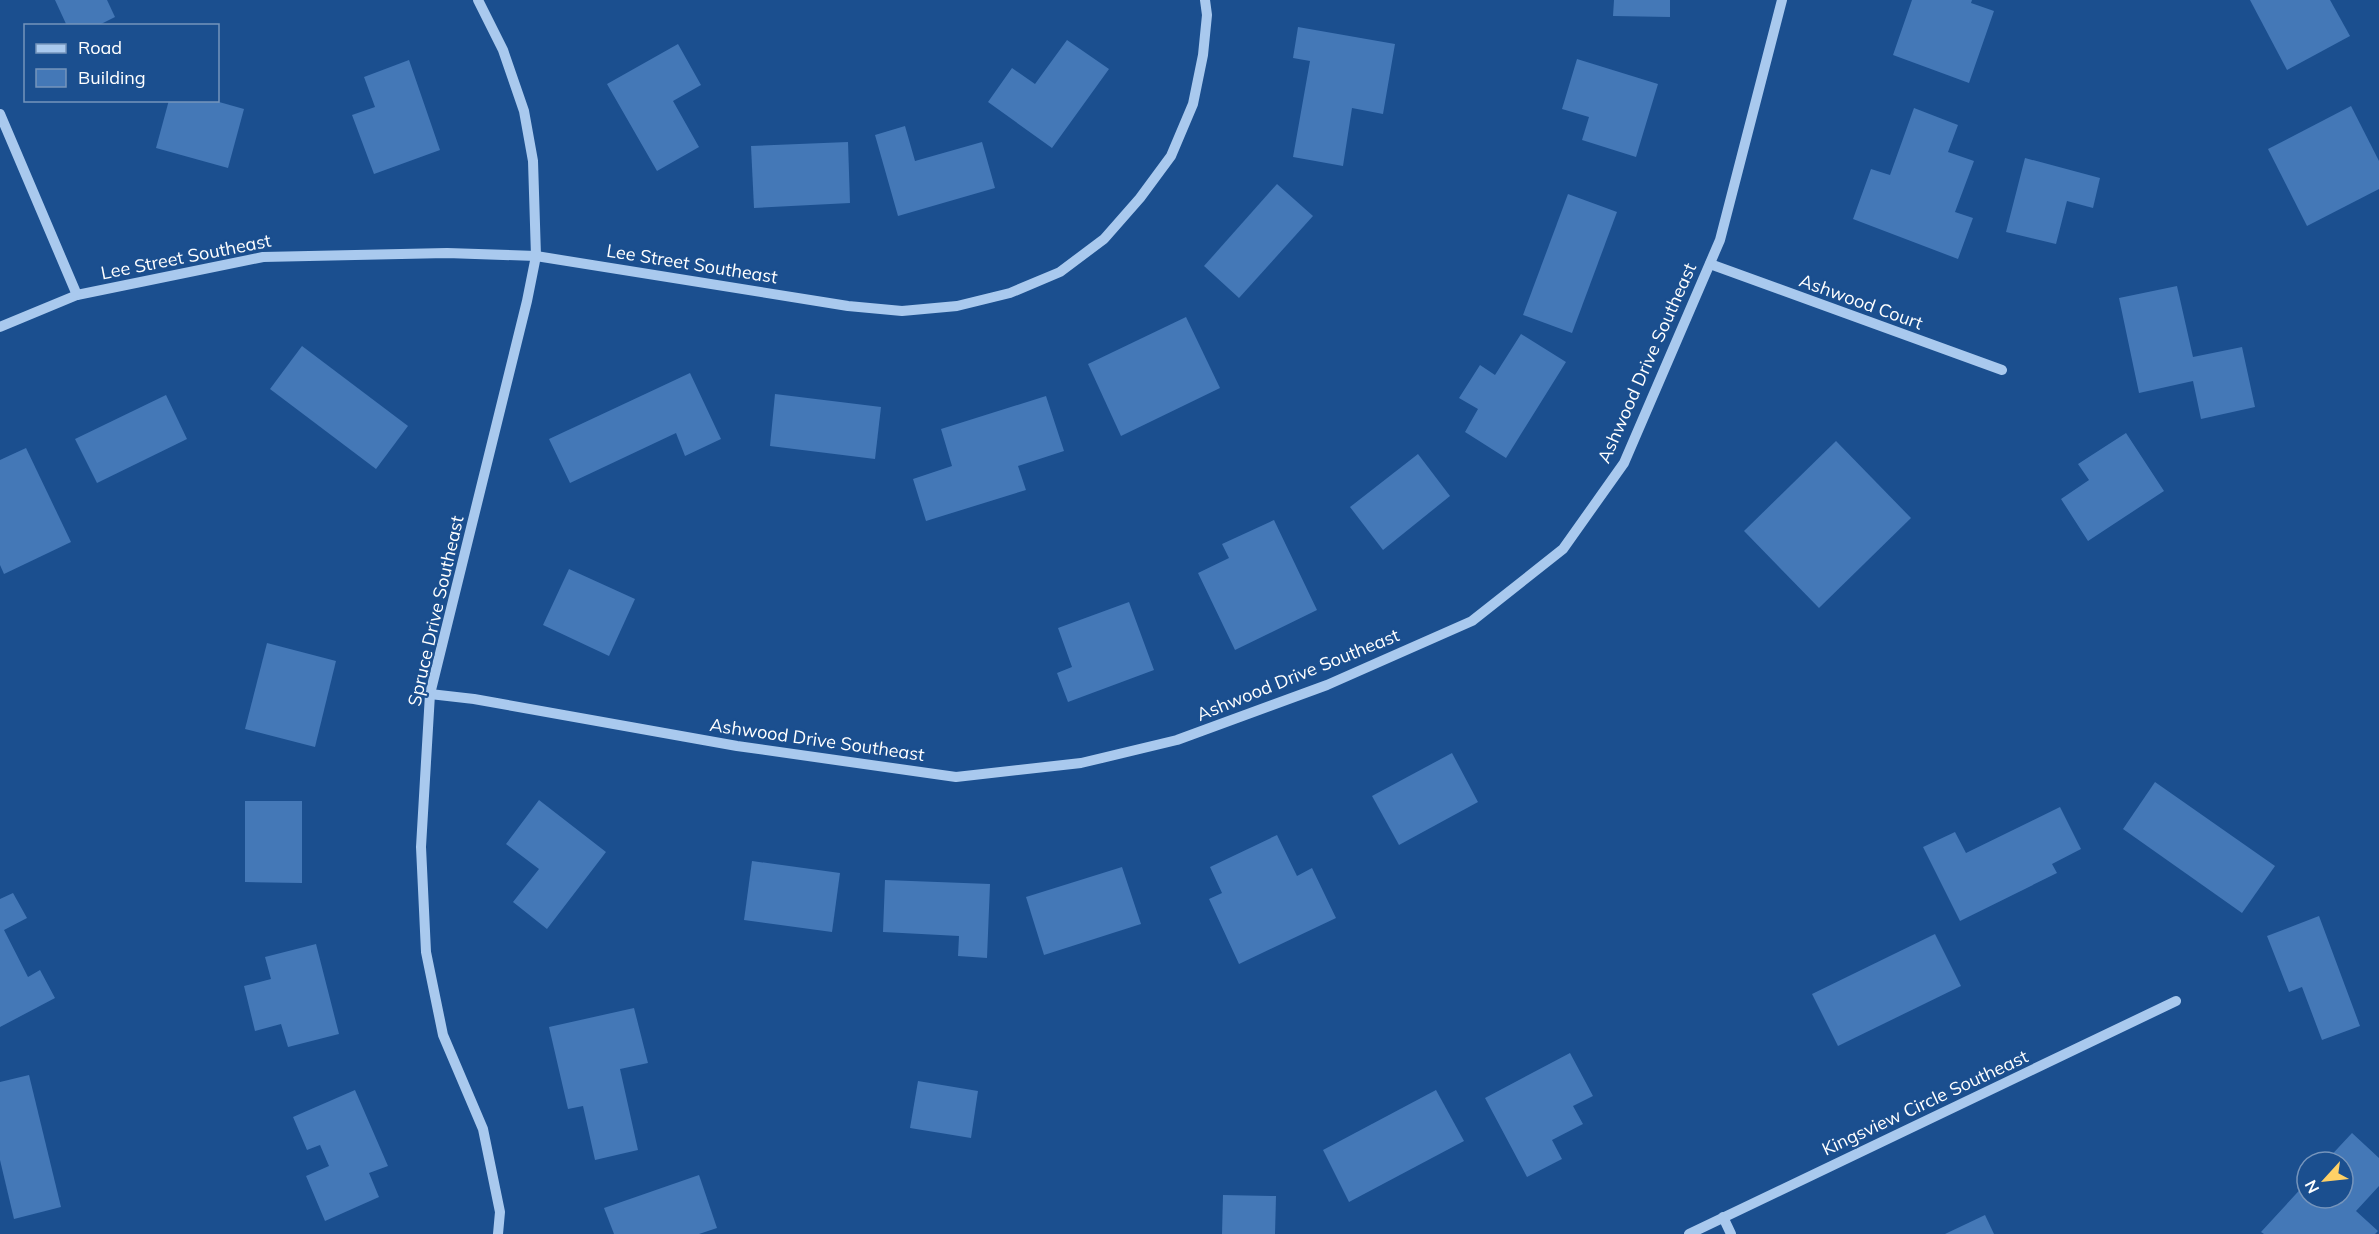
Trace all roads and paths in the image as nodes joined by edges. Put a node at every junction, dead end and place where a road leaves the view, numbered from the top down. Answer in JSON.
{"nodes":[{"id":1,"x":478,"y":0,"type":"edge"},
{"id":2,"x":1204,"y":0,"type":"edge"},
{"id":3,"x":1782,"y":0,"type":"edge"},
{"id":4,"x":0,"y":114,"type":"edge"},
{"id":5,"x":536,"y":256,"type":"junction"},
{"id":6,"x":1710,"y":264,"type":"junction"},
{"id":7,"x":77,"y":295,"type":"junction"},
{"id":8,"x":0,"y":327,"type":"edge"},
{"id":9,"x":2002,"y":370,"type":"dead end"},
{"id":10,"x":430,"y":694,"type":"junction"},
{"id":11,"x":2176,"y":1001,"type":"dead end"},
{"id":12,"x":1723,"y":1217,"type":"junction"},
{"id":13,"x":498,"y":1234,"type":"edge"},
{"id":14,"x":1689,"y":1234,"type":"edge"},
{"id":15,"x":1731,"y":1234,"type":"edge"}],
"edges":[{"from":1,"to":5,"type":"street","name":"Spruce Drive Southeast"},
{"from":2,"to":5,"type":"street","name":"Lee Street Southeast"},
{"from":3,"to":6,"type":"street","name":"Ashwood Drive Southeast"},
{"from":4,"to":7,"type":"street"},
{"from":5,"to":7,"type":"street","name":"Lee Street Southeast"},
{"from":5,"to":10,"type":"street","name":"Spruce Drive Southeast"},
{"from":6,"to":9,"type":"street","name":"Ashwood Court"},
{"from":6,"to":10,"type":"street","name":"Ashwood Drive Southeast"},
{"from":7,"to":8,"type":"street","name":"Lee Street Southeast"},
{"from":10,"to":13,"type":"street","name":"Spruce Drive Southeast"},
{"from":11,"to":12,"type":"street","name":"Kingsview Circle Southeast"},
{"from":12,"to":14,"type":"street","name":"Kingsview Circle Southeast"},
{"from":12,"to":15,"type":"street"}]}
